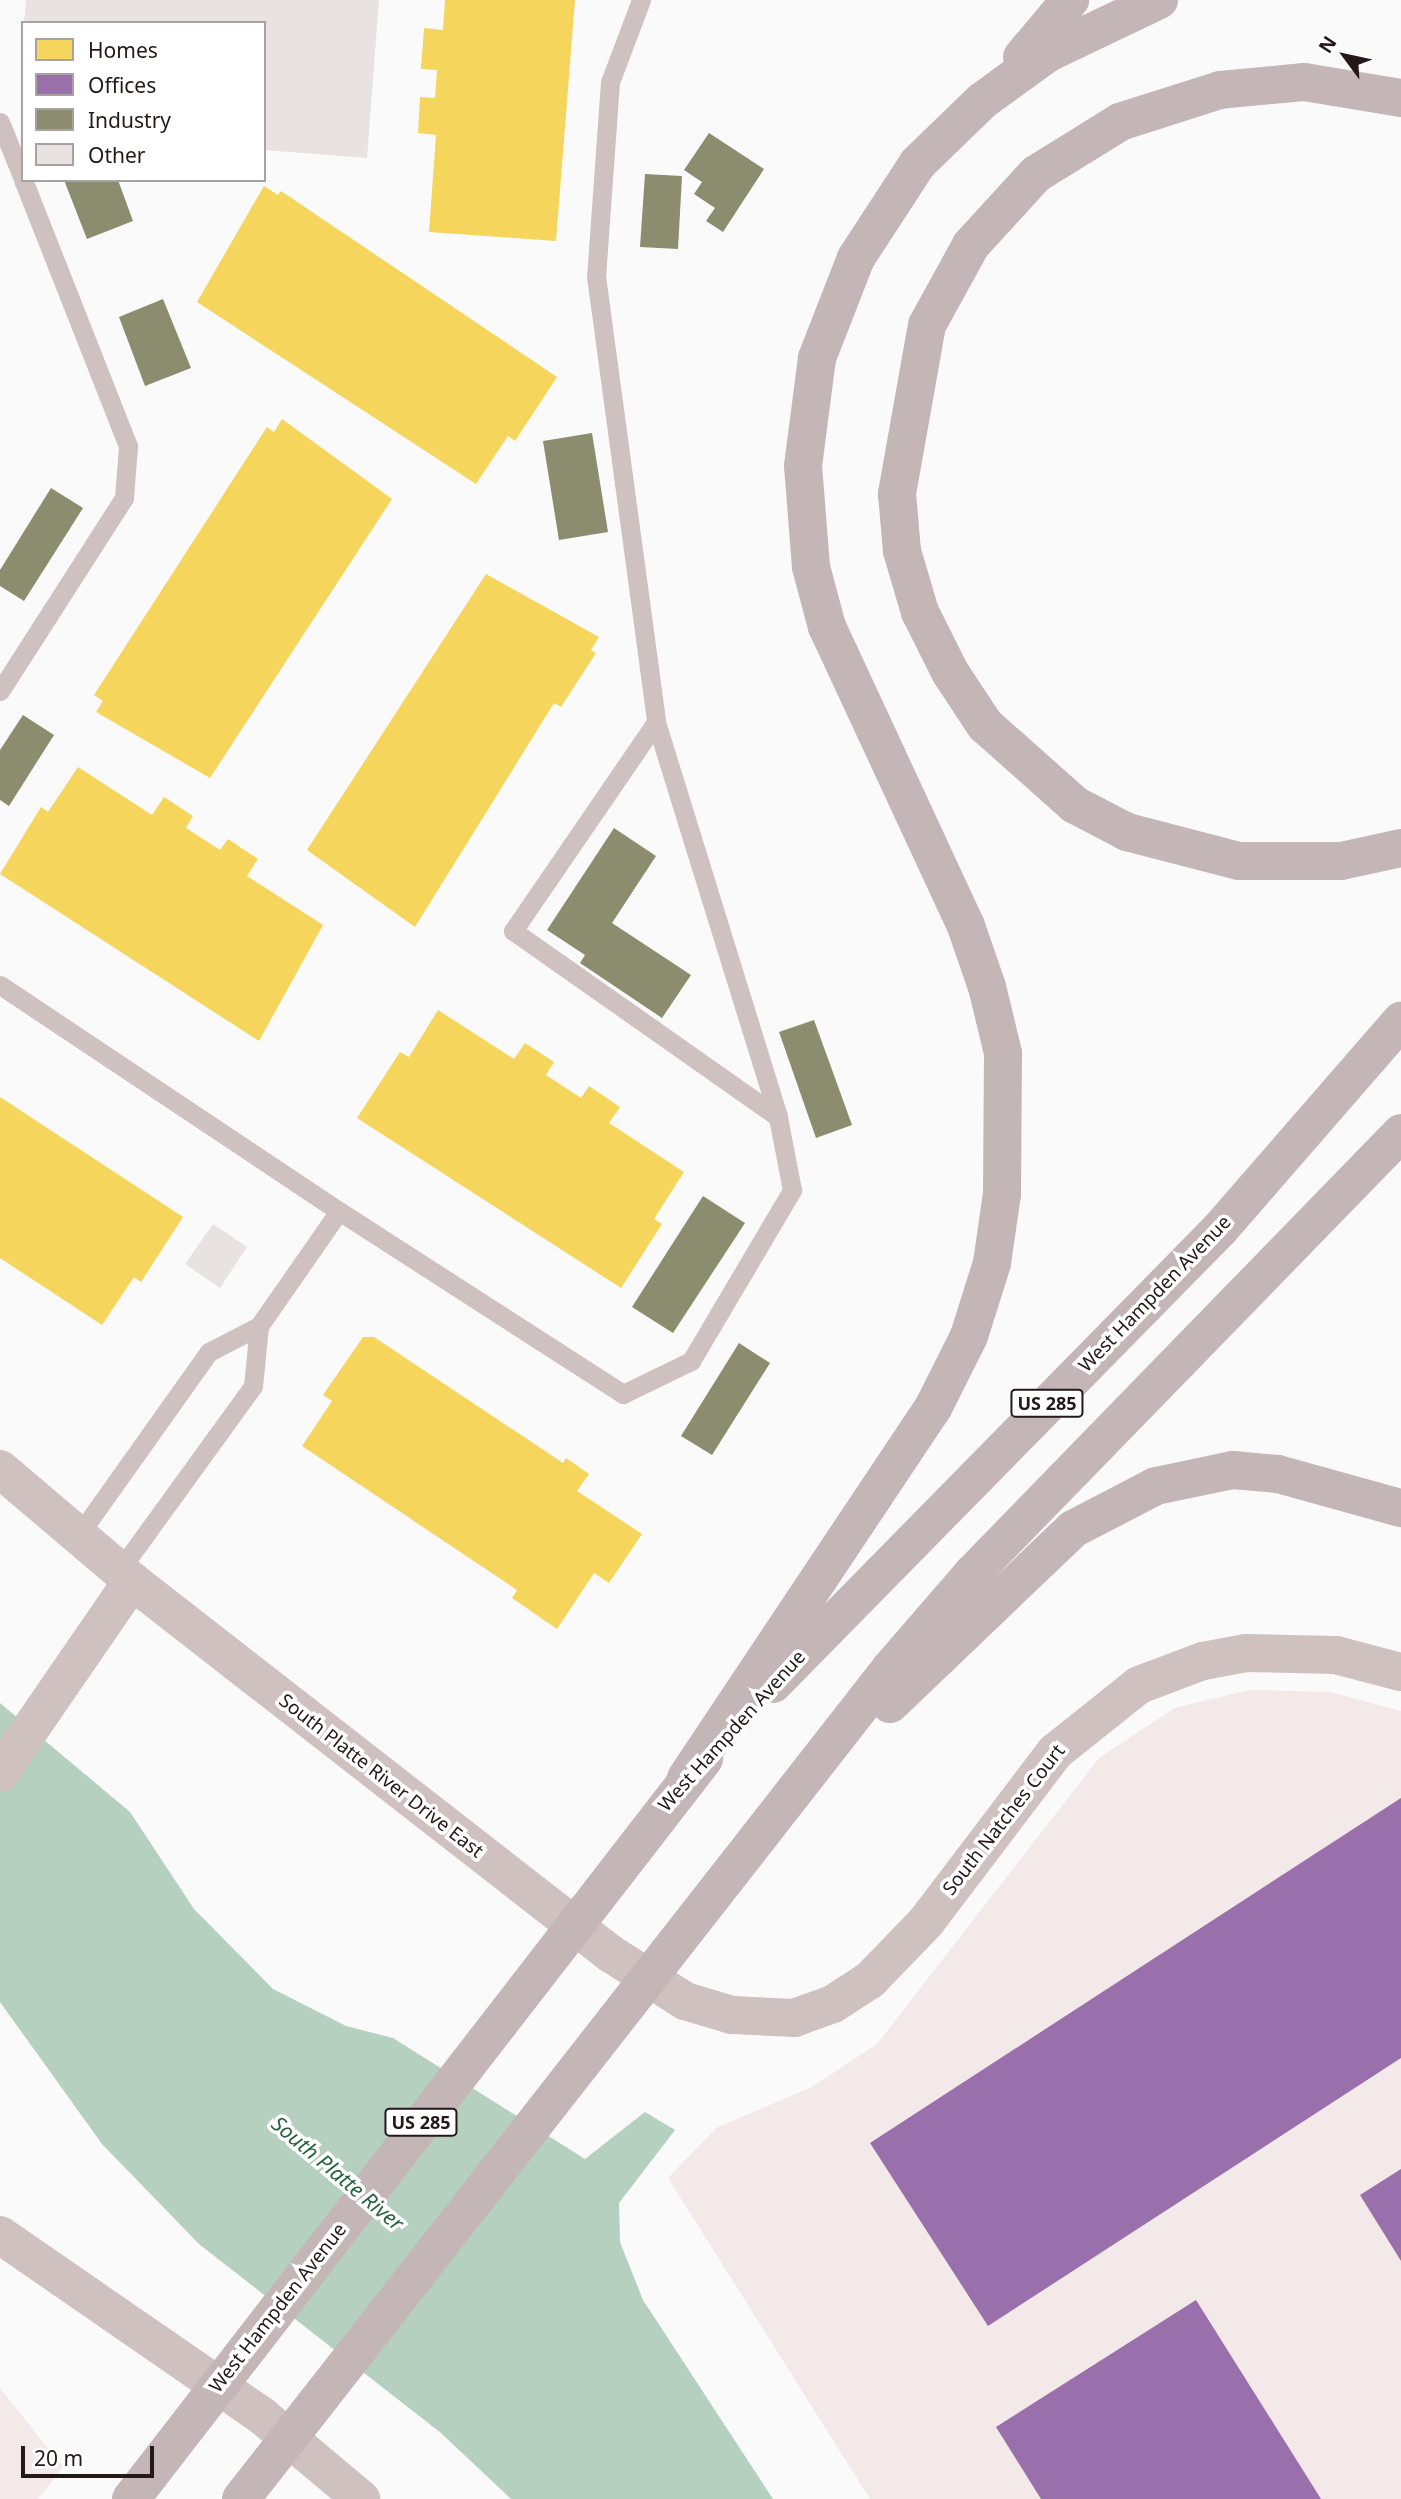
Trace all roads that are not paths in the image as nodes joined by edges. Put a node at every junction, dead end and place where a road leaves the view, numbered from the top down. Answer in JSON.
{"nodes":[{"id":1,"x":641,"y":0,"type":"edge"},
{"id":2,"x":1070,"y":0,"type":"edge"},
{"id":3,"x":1159,"y":0,"type":"edge"},
{"id":4,"x":1401,"y":98,"type":"edge"},
{"id":5,"x":982,"y":101,"type":"junction"},
{"id":6,"x":0,"y":122,"type":"edge"},
{"id":7,"x":21,"y":175,"type":"edge"},
{"id":8,"x":24,"y":182,"type":"edge"},
{"id":9,"x":0,"y":691,"type":"edge"},
{"id":10,"x":656,"y":722,"type":"junction"},
{"id":11,"x":1401,"y":848,"type":"edge"},
{"id":12,"x":0,"y":985,"type":"edge"},
{"id":13,"x":1401,"y":1021,"type":"edge"},
{"id":14,"x":778,"y":1117,"type":"junction"},
{"id":15,"x":1401,"y":1133,"type":"edge"},
{"id":16,"x":339,"y":1211,"type":"junction"},
{"id":17,"x":259,"y":1326,"type":"junction"},
{"id":18,"x":0,"y":1469,"type":"edge"},
{"id":19,"x":1401,"y":1508,"type":"edge"},
{"id":20,"x":78,"y":1536,"type":"junction"},
{"id":21,"x":126,"y":1576,"type":"junction"},
{"id":22,"x":1401,"y":1672,"type":"edge"},
{"id":23,"x":0,"y":1773,"type":"edge"},
{"id":24,"x":686,"y":1778,"type":"junction"},
{"id":25,"x":750,"y":1843,"type":"junction"},
{"id":26,"x":794,"y":2018,"type":"joint"},
{"id":27,"x":0,"y":2235,"type":"edge"},
{"id":28,"x":131,"y":2499,"type":"edge"},
{"id":29,"x":241,"y":2499,"type":"edge"},
{"id":30,"x":361,"y":2499,"type":"edge"}],
"edges":[{"from":1,"to":10,"type":"lane"},
{"from":2,"to":5,"type":"highway"},
{"from":3,"to":5,"type":"highway"},
{"from":4,"to":11,"type":"highway"},
{"from":5,"to":24,"type":"highway"},
{"from":6,"to":7,"type":"lane"},
{"from":8,"to":9,"type":"lane"},
{"from":10,"to":14,"type":"lane"},
{"from":10,"to":14,"type":"lane"},
{"from":12,"to":16,"type":"lane"},
{"from":13,"to":24,"type":"highway","name":"West Hampden Avenue","number":"US 285"},
{"from":14,"to":16,"type":"lane"},
{"from":15,"to":25,"type":"highway"},
{"from":16,"to":17,"type":"lane"},
{"from":17,"to":20,"type":"lane"},
{"from":17,"to":21,"type":"lane"},
{"from":18,"to":20,"type":"street","name":"South Platte River Drive East"},
{"from":19,"to":25,"type":"highway"},
{"from":20,"to":21,"type":"street","name":"South Platte River Drive East"},
{"from":21,"to":23,"type":"street"},
{"from":21,"to":26,"type":"street","name":"South Platte River Drive East"},
{"from":22,"to":26,"type":"street","name":"South Natches Court"},
{"from":24,"to":28,"type":"highway","name":"West Hampden Avenue","number":"US 285"},
{"from":25,"to":29,"type":"highway"},
{"from":27,"to":30,"type":"street"}]}
